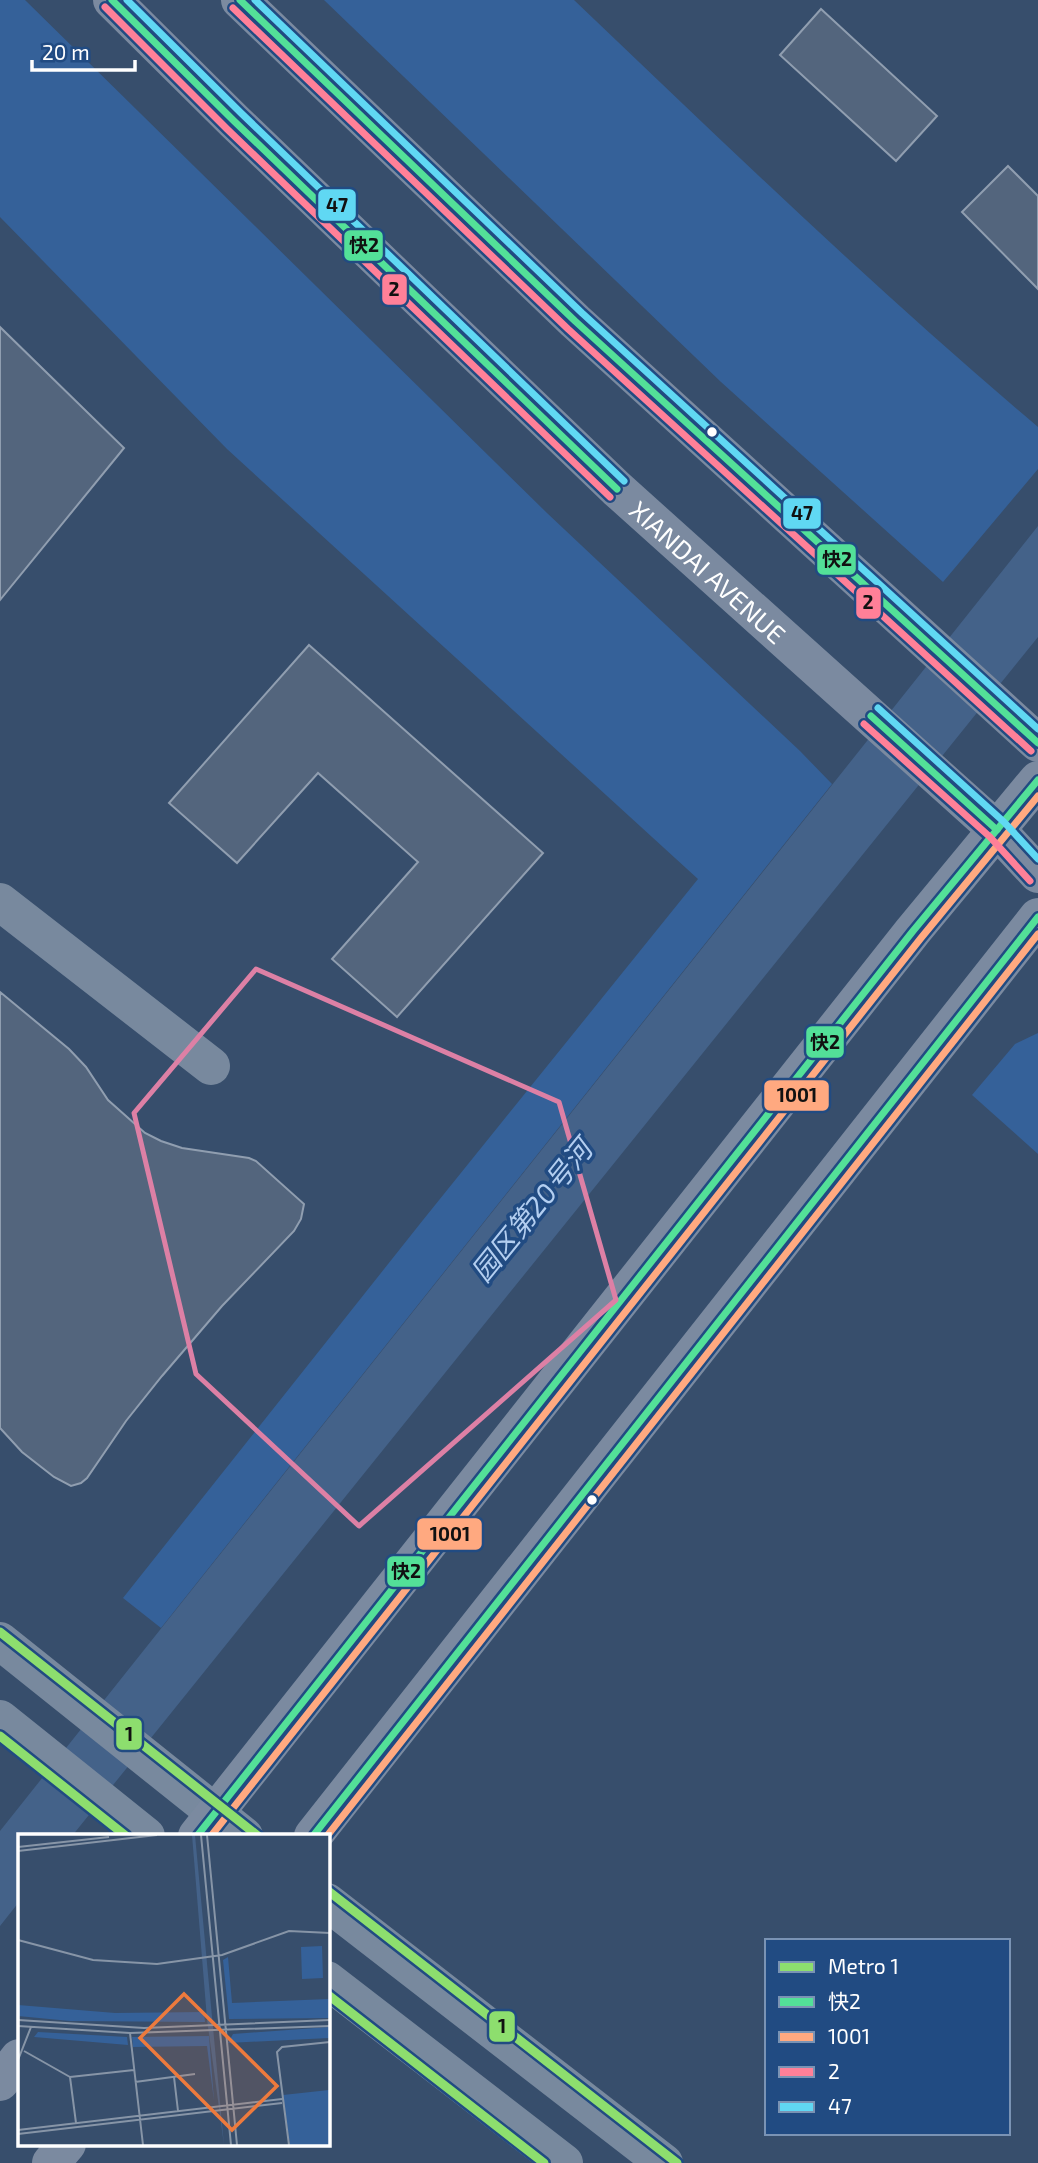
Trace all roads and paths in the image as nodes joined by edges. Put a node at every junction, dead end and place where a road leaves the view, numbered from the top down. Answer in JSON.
{"nodes":[{"id":1,"x":112,"y":0,"type":"edge"},
{"id":2,"x":240,"y":0,"type":"edge"},
{"id":3,"x":1038,"y":743,"type":"edge"},
{"id":4,"x":1038,"y":780,"type":"edge"},
{"id":5,"x":997,"y":830,"type":"junction"},
{"id":6,"x":1038,"y":874,"type":"edge"},
{"id":7,"x":0,"y":902,"type":"edge"},
{"id":8,"x":1038,"y":917,"type":"edge"},
{"id":9,"x":211,"y":1066,"type":"dead end"},
{"id":10,"x":0,"y":1641,"type":"edge"},
{"id":11,"x":0,"y":1720,"type":"edge"},
{"id":12,"x":133,"y":1826,"type":"edge"},
{"id":13,"x":219,"y":1828,"type":"edge"},
{"id":14,"x":315,"y":1834,"type":"edge"},
{"id":15,"x":329,"y":1904,"type":"edge"},
{"id":16,"x":329,"y":1982,"type":"edge"},
{"id":17,"x":18,"y":2059,"type":"edge"},
{"id":18,"x":0,"y":2082,"type":"edge"},
{"id":19,"x":65,"y":2146,"type":"edge"},
{"id":20,"x":51,"y":2163,"type":"edge"},
{"id":21,"x":564,"y":2163,"type":"edge"},
{"id":22,"x":664,"y":2163,"type":"edge"}],
"edges":[{"from":1,"to":5,"type":"main road","name":"XIANDAI AVENUE"},
{"from":2,"to":3,"type":"main road"},
{"from":4,"to":5,"type":"main road"},
{"from":5,"to":6,"type":"main road","name":"XIANDAI AVENUE"},
{"from":5,"to":13,"type":"main road"},
{"from":7,"to":9,"type":"main road"},
{"from":8,"to":14,"type":"main road"},
{"from":10,"to":13,"type":"main road"},
{"from":11,"to":12,"type":"main road"},
{"from":15,"to":22,"type":"main road"},
{"from":16,"to":21,"type":"main road"},
{"from":17,"to":18,"type":"main road"},
{"from":19,"to":20,"type":"main road"}]}
